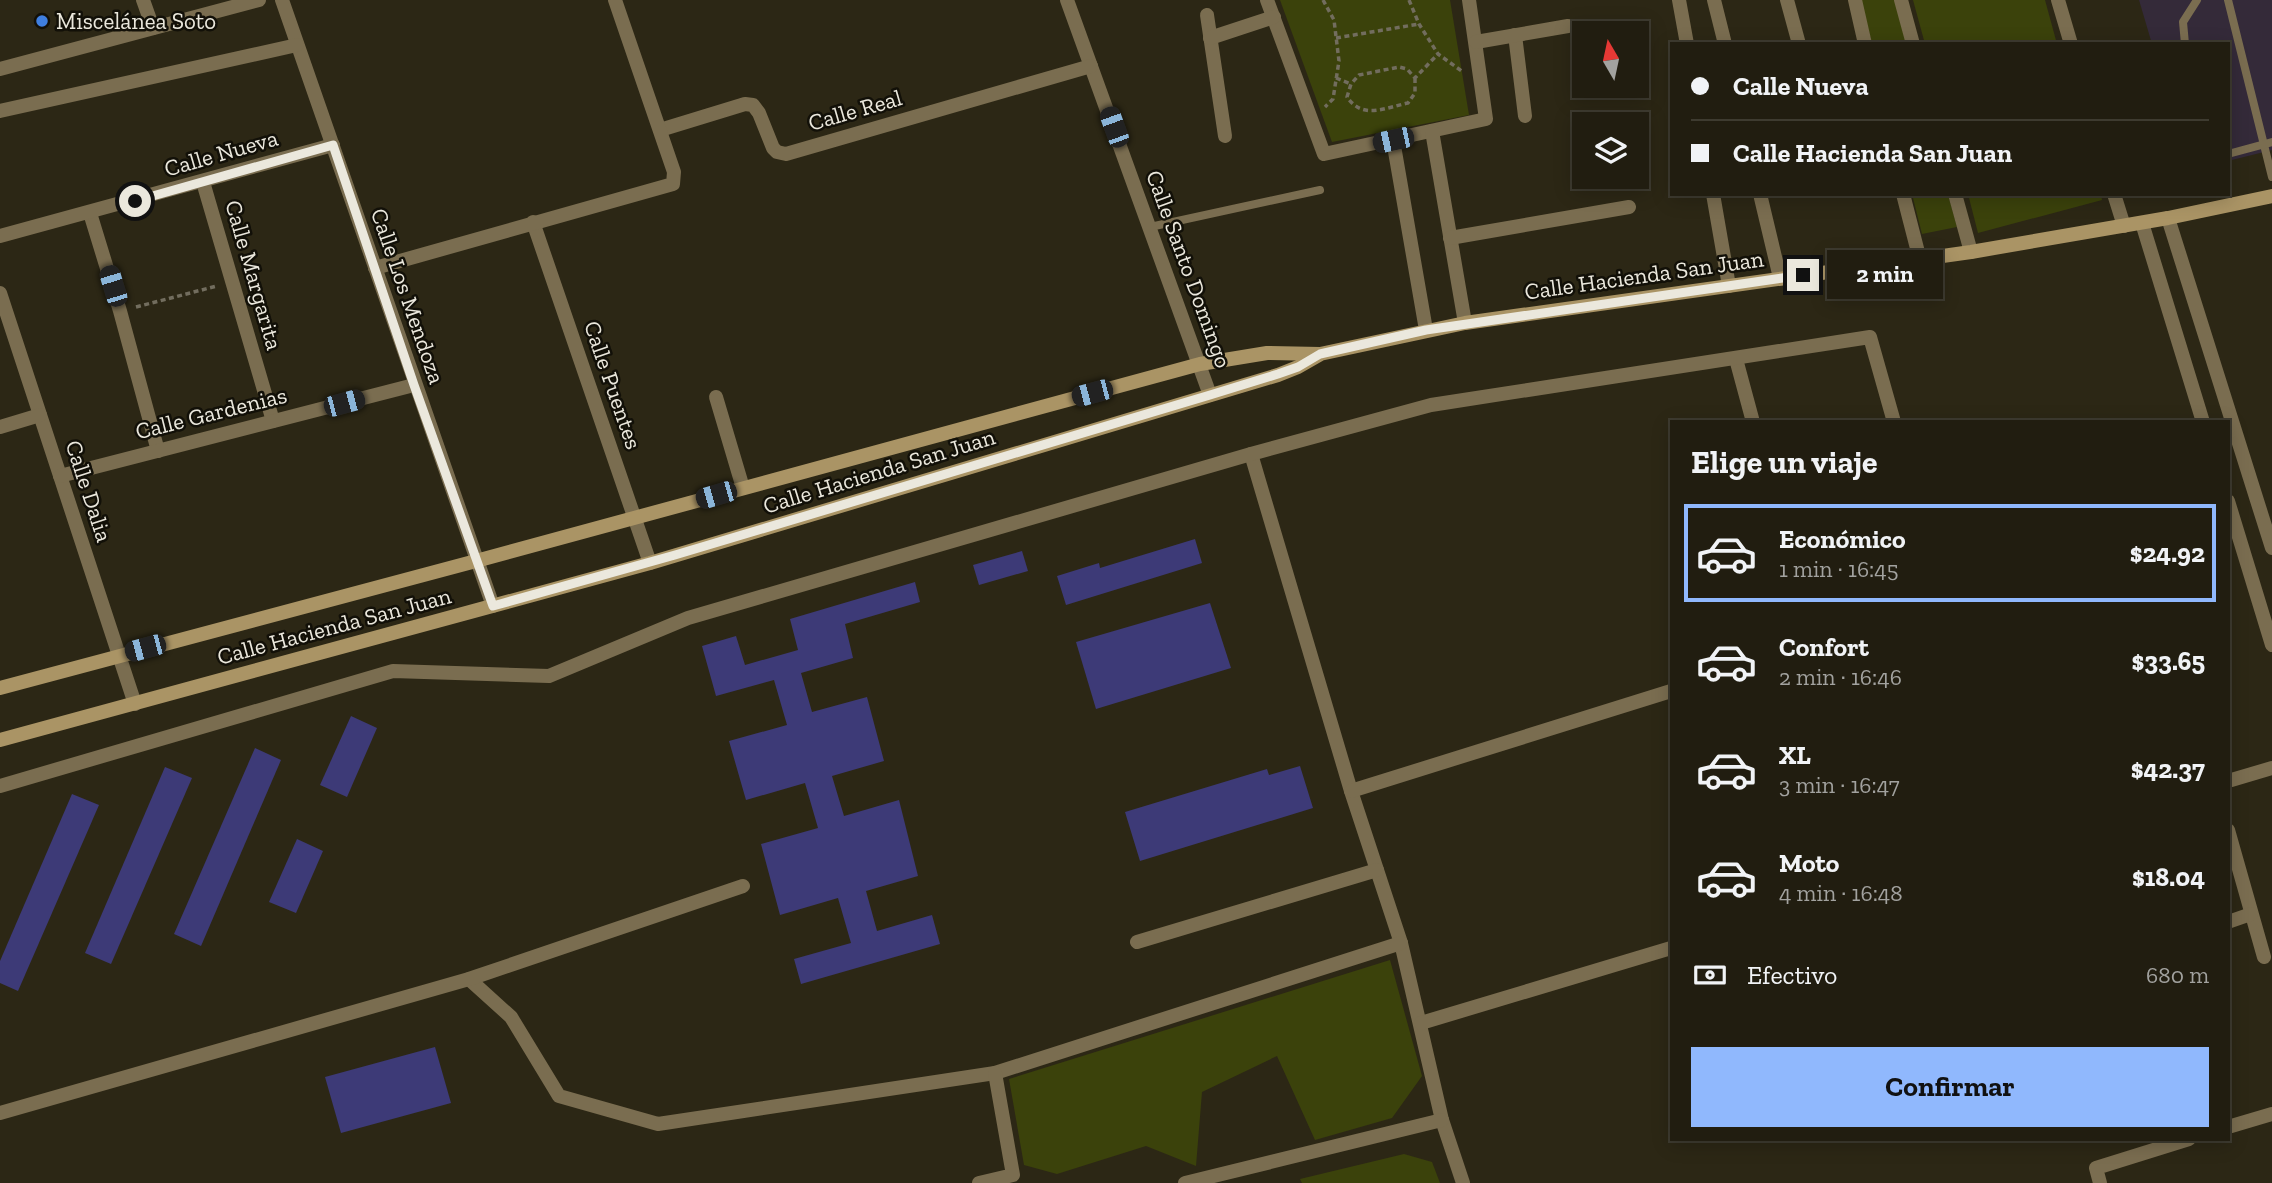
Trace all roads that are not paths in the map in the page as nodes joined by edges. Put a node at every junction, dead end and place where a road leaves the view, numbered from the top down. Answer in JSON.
{"nodes":[{"id":1,"x":143,"y":0,"type":"edge"},
{"id":2,"x":260,"y":0,"type":"edge"},
{"id":3,"x":282,"y":0,"type":"edge"},
{"id":4,"x":615,"y":0,"type":"edge"},
{"id":5,"x":1067,"y":0,"type":"edge"},
{"id":6,"x":1267,"y":0,"type":"edge"},
{"id":7,"x":1469,"y":0,"type":"edge"},
{"id":8,"x":1679,"y":0,"type":"edge"},
{"id":9,"x":1714,"y":0,"type":"edge"},
{"id":10,"x":1787,"y":0,"type":"edge"},
{"id":11,"x":1855,"y":0,"type":"edge"},
{"id":12,"x":1901,"y":0,"type":"edge"},
{"id":13,"x":2058,"y":0,"type":"edge"},
{"id":14,"x":2197,"y":0,"type":"edge"},
{"id":15,"x":2228,"y":0,"type":"edge"},
{"id":16,"x":1207,"y":15,"type":"dead end"},
{"id":17,"x":1274,"y":17,"type":"junction"},
{"id":18,"x":1568,"y":26,"type":"dead end"},
{"id":19,"x":153,"y":28,"type":"junction"},
{"id":20,"x":1515,"y":35,"type":"junction"},
{"id":21,"x":1210,"y":38,"type":"junction"},
{"id":22,"x":1476,"y":41,"type":"junction"},
{"id":23,"x":1687,"y":42,"type":"edge"},
{"id":24,"x":1724,"y":42,"type":"edge"},
{"id":25,"x":1798,"y":42,"type":"edge"},
{"id":26,"x":1865,"y":42,"type":"edge"},
{"id":27,"x":1912,"y":42,"type":"edge"},
{"id":28,"x":2070,"y":42,"type":"edge"},
{"id":29,"x":2185,"y":42,"type":"edge"},
{"id":30,"x":298,"y":45,"type":"junction"},
{"id":31,"x":1091,"y":66,"type":"junction"},
{"id":32,"x":0,"y":69,"type":"edge"},
{"id":33,"x":0,"y":111,"type":"edge"},
{"id":34,"x":1525,"y":116,"type":"dead end"},
{"id":35,"x":660,"y":130,"type":"junction"},
{"id":36,"x":1432,"y":131,"type":"junction"},
{"id":37,"x":1225,"y":136,"type":"dead end"},
{"id":38,"x":1393,"y":140,"type":"junction"},
{"id":39,"x":2268,"y":143,"type":"edge"},
{"id":40,"x":333,"y":145,"type":"junction"},
{"id":41,"x":2230,"y":153,"type":"edge"},
{"id":42,"x":2272,"y":177,"type":"edge"},
{"id":43,"x":203,"y":182,"type":"junction"},
{"id":44,"x":1320,"y":190,"type":"dead end"},
{"id":45,"x":1713,"y":196,"type":"edge"},
{"id":46,"x":1760,"y":196,"type":"edge"},
{"id":47,"x":1904,"y":196,"type":"edge"},
{"id":48,"x":1956,"y":196,"type":"edge"},
{"id":49,"x":2115,"y":196,"type":"edge"},
{"id":50,"x":2272,"y":196,"type":"edge"},
{"id":51,"x":1629,"y":207,"type":"dead end"},
{"id":52,"x":90,"y":213,"type":"junction"},
{"id":53,"x":2168,"y":218,"type":"junction"},
{"id":54,"x":533,"y":222,"type":"junction"},
{"id":55,"x":2142,"y":223,"type":"junction"},
{"id":56,"x":2123,"y":226,"type":"junction"},
{"id":57,"x":1150,"y":227,"type":"junction"},
{"id":58,"x":0,"y":236,"type":"edge"},
{"id":59,"x":1450,"y":238,"type":"junction"},
{"id":60,"x":1971,"y":252,"type":"junction"},
{"id":61,"x":1920,"y":260,"type":"junction"},
{"id":62,"x":375,"y":268,"type":"junction"},
{"id":63,"x":1780,"y":278,"type":"junction"},
{"id":64,"x":1729,"y":286,"type":"junction"},
{"id":65,"x":0,"y":293,"type":"edge"},
{"id":66,"x":1465,"y":323,"type":"junction"},
{"id":67,"x":1426,"y":330,"type":"junction"},
{"id":68,"x":1320,"y":354,"type":"junction"},
{"id":69,"x":1736,"y":359,"type":"junction"},
{"id":70,"x":1200,"y":364,"type":"junction"},
{"id":71,"x":414,"y":385,"type":"junction"},
{"id":72,"x":1210,"y":395,"type":"junction"},
{"id":73,"x":716,"y":397,"type":"dead end"},
{"id":74,"x":40,"y":415,"type":"junction"},
{"id":75,"x":1752,"y":420,"type":"edge"},
{"id":76,"x":1893,"y":420,"type":"edge"},
{"id":77,"x":2202,"y":420,"type":"edge"},
{"id":78,"x":273,"y":421,"type":"junction"},
{"id":79,"x":0,"y":427,"type":"edge"},
{"id":80,"x":158,"y":450,"type":"junction"},
{"id":81,"x":1251,"y":454,"type":"junction"},
{"id":82,"x":60,"y":476,"type":"junction"},
{"id":83,"x":743,"y":488,"type":"junction"},
{"id":84,"x":2230,"y":508,"type":"edge"},
{"id":85,"x":635,"y":518,"type":"junction"},
{"id":86,"x":2272,"y":548,"type":"edge"},
{"id":87,"x":476,"y":561,"type":"junction"},
{"id":88,"x":650,"y":562,"type":"junction"},
{"id":89,"x":493,"y":606,"type":"junction"},
{"id":90,"x":2272,"y":645,"type":"edge"},
{"id":91,"x":119,"y":655,"type":"junction"},
{"id":92,"x":0,"y":688,"type":"edge"},
{"id":93,"x":1670,"y":691,"type":"edge"},
{"id":94,"x":135,"y":704,"type":"junction"},
{"id":95,"x":0,"y":740,"type":"edge"},
{"id":96,"x":2272,"y":768,"type":"edge"},
{"id":97,"x":2230,"y":780,"type":"edge"},
{"id":98,"x":0,"y":786,"type":"edge"},
{"id":99,"x":1351,"y":791,"type":"junction"},
{"id":100,"x":2230,"y":838,"type":"edge"},
{"id":101,"x":1377,"y":870,"type":"junction"},
{"id":102,"x":743,"y":886,"type":"dead end"},
{"id":103,"x":2251,"y":914,"type":"junction"},
{"id":104,"x":2230,"y":921,"type":"edge"},
{"id":105,"x":1137,"y":942,"type":"dead end"},
{"id":106,"x":1401,"y":943,"type":"junction"},
{"id":107,"x":1670,"y":948,"type":"edge"},
{"id":108,"x":2263,"y":957,"type":"dead end"},
{"id":109,"x":469,"y":979,"type":"junction"},
{"id":110,"x":1421,"y":1023,"type":"junction"},
{"id":111,"x":995,"y":1073,"type":"junction"},
{"id":112,"x":0,"y":1113,"type":"edge"},
{"id":113,"x":2272,"y":1114,"type":"edge"},
{"id":114,"x":1443,"y":1120,"type":"junction"},
{"id":115,"x":2230,"y":1126,"type":"edge"},
{"id":116,"x":2183,"y":1141,"type":"edge"},
{"id":117,"x":979,"y":1183,"type":"edge"},
{"id":118,"x":1185,"y":1183,"type":"edge"},
{"id":119,"x":1464,"y":1183,"type":"edge"},
{"id":120,"x":2100,"y":1183,"type":"edge"}],
"edges":[{"from":1,"to":19,"type":"street"},
{"from":2,"to":19,"type":"street"},
{"from":3,"to":30,"type":"street","name":"Calle Los Mendoza"},
{"from":4,"to":35,"type":"street"},
{"from":5,"to":31,"type":"street","name":"Calle Santo Domingo"},
{"from":6,"to":17,"type":"street"},
{"from":7,"to":22,"type":"street"},
{"from":8,"to":23,"type":"street"},
{"from":9,"to":24,"type":"street"},
{"from":10,"to":25,"type":"street"},
{"from":11,"to":26,"type":"street"},
{"from":12,"to":27,"type":"street"},
{"from":13,"to":28,"type":"street"},
{"from":14,"to":29,"type":"lane"},
{"from":15,"to":39,"type":"lane"},
{"from":16,"to":21,"type":"street"},
{"from":17,"to":21,"type":"street"},
{"from":17,"to":38,"type":"street"},
{"from":18,"to":20,"type":"street"},
{"from":19,"to":32,"type":"street"},
{"from":20,"to":22,"type":"street"},
{"from":20,"to":34,"type":"street"},
{"from":21,"to":37,"type":"street"},
{"from":22,"to":36,"type":"street"},
{"from":30,"to":33,"type":"street"},
{"from":30,"to":40,"type":"street","name":"Calle Los Mendoza"},
{"from":31,"to":35,"type":"street","name":"Calle Real"},
{"from":31,"to":57,"type":"street","name":"Calle Santo Domingo"},
{"from":35,"to":54,"type":"street"},
{"from":36,"to":38,"type":"street"},
{"from":36,"to":59,"type":"street"},
{"from":38,"to":67,"type":"street"},
{"from":39,"to":41,"type":"lane"},
{"from":39,"to":42,"type":"lane"},
{"from":40,"to":43,"type":"street","name":"Calle Nueva"},
{"from":40,"to":62,"type":"street","name":"Calle Los Mendoza"},
{"from":43,"to":52,"type":"street","name":"Calle Nueva"},
{"from":43,"to":78,"type":"street","name":"Calle Margarita"},
{"from":44,"to":57,"type":"lane"},
{"from":45,"to":64,"type":"street"},
{"from":46,"to":63,"type":"street"},
{"from":47,"to":61,"type":"street"},
{"from":48,"to":60,"type":"street"},
{"from":49,"to":56,"type":"street"},
{"from":50,"to":53,"type":"main road","name":"Calle Hacienda San Juan"},
{"from":51,"to":59,"type":"street"},
{"from":52,"to":58,"type":"street","name":"Calle Nueva"},
{"from":52,"to":80,"type":"street"},
{"from":53,"to":55,"type":"main road","name":"Calle Hacienda San Juan"},
{"from":53,"to":86,"type":"street"},
{"from":54,"to":62,"type":"street"},
{"from":54,"to":85,"type":"street","name":"Calle Puentes"},
{"from":55,"to":56,"type":"main road","name":"Calle Hacienda San Juan"},
{"from":55,"to":77,"type":"street"},
{"from":56,"to":60,"type":"main road","name":"Calle Hacienda San Juan"},
{"from":57,"to":70,"type":"street","name":"Calle Santo Domingo"},
{"from":59,"to":66,"type":"street"},
{"from":60,"to":61,"type":"main road","name":"Calle Hacienda San Juan"},
{"from":61,"to":63,"type":"main road","name":"Calle Hacienda San Juan"},
{"from":62,"to":71,"type":"street","name":"Calle Los Mendoza"},
{"from":63,"to":64,"type":"main road","name":"Calle Hacienda San Juan"},
{"from":64,"to":66,"type":"main road","name":"Calle Hacienda San Juan"},
{"from":65,"to":74,"type":"street","name":"Calle Dalia"},
{"from":66,"to":67,"type":"main road","name":"Calle Hacienda San Juan"},
{"from":67,"to":68,"type":"main road","name":"Calle Hacienda San Juan"},
{"from":68,"to":70,"type":"main road","name":"Calle Hacienda San Juan"},
{"from":68,"to":72,"type":"main road","name":"Calle Hacienda San Juan"},
{"from":69,"to":75,"type":"street"},
{"from":69,"to":76,"type":"street"},
{"from":69,"to":81,"type":"street"},
{"from":70,"to":72,"type":"street","name":"Calle Santo Domingo"},
{"from":70,"to":83,"type":"main road","name":"Calle Hacienda San Juan"},
{"from":71,"to":78,"type":"street","name":"Calle Gardenias"},
{"from":71,"to":87,"type":"street","name":"Calle Los Mendoza"},
{"from":72,"to":88,"type":"main road","name":"Calle Hacienda San Juan"},
{"from":73,"to":83,"type":"street"},
{"from":74,"to":79,"type":"street"},
{"from":74,"to":82,"type":"street","name":"Calle Dalia"},
{"from":78,"to":80,"type":"street","name":"Calle Gardenias"},
{"from":80,"to":82,"type":"street","name":"Calle Gardenias"},
{"from":81,"to":98,"type":"street"},
{"from":81,"to":99,"type":"street"},
{"from":82,"to":91,"type":"street","name":"Calle Dalia"},
{"from":83,"to":85,"type":"main road","name":"Calle Hacienda San Juan"},
{"from":84,"to":90,"type":"street"},
{"from":85,"to":87,"type":"main road","name":"Calle Hacienda San Juan"},
{"from":85,"to":88,"type":"street","name":"Calle Puentes"},
{"from":87,"to":89,"type":"street","name":"Calle Los Mendoza"},
{"from":87,"to":91,"type":"main road","name":"Calle Hacienda San Juan"},
{"from":88,"to":89,"type":"main road","name":"Calle Hacienda San Juan"},
{"from":89,"to":94,"type":"main road","name":"Calle Hacienda San Juan"},
{"from":91,"to":92,"type":"main road","name":"Calle Hacienda San Juan"},
{"from":91,"to":94,"type":"street","name":"Calle Dalia"},
{"from":93,"to":99,"type":"street"},
{"from":94,"to":95,"type":"main road","name":"Calle Hacienda San Juan"},
{"from":96,"to":97,"type":"street"},
{"from":99,"to":101,"type":"street"},
{"from":100,"to":103,"type":"street"},
{"from":101,"to":105,"type":"street"},
{"from":101,"to":106,"type":"street"},
{"from":102,"to":109,"type":"street"},
{"from":103,"to":104,"type":"street"},
{"from":103,"to":108,"type":"street"},
{"from":106,"to":110,"type":"street"},
{"from":106,"to":111,"type":"street"},
{"from":107,"to":110,"type":"street"},
{"from":109,"to":111,"type":"street"},
{"from":109,"to":112,"type":"street"},
{"from":110,"to":114,"type":"street"},
{"from":111,"to":117,"type":"street"},
{"from":113,"to":115,"type":"street"},
{"from":114,"to":118,"type":"street"},
{"from":114,"to":119,"type":"street"},
{"from":116,"to":120,"type":"street"}]}
